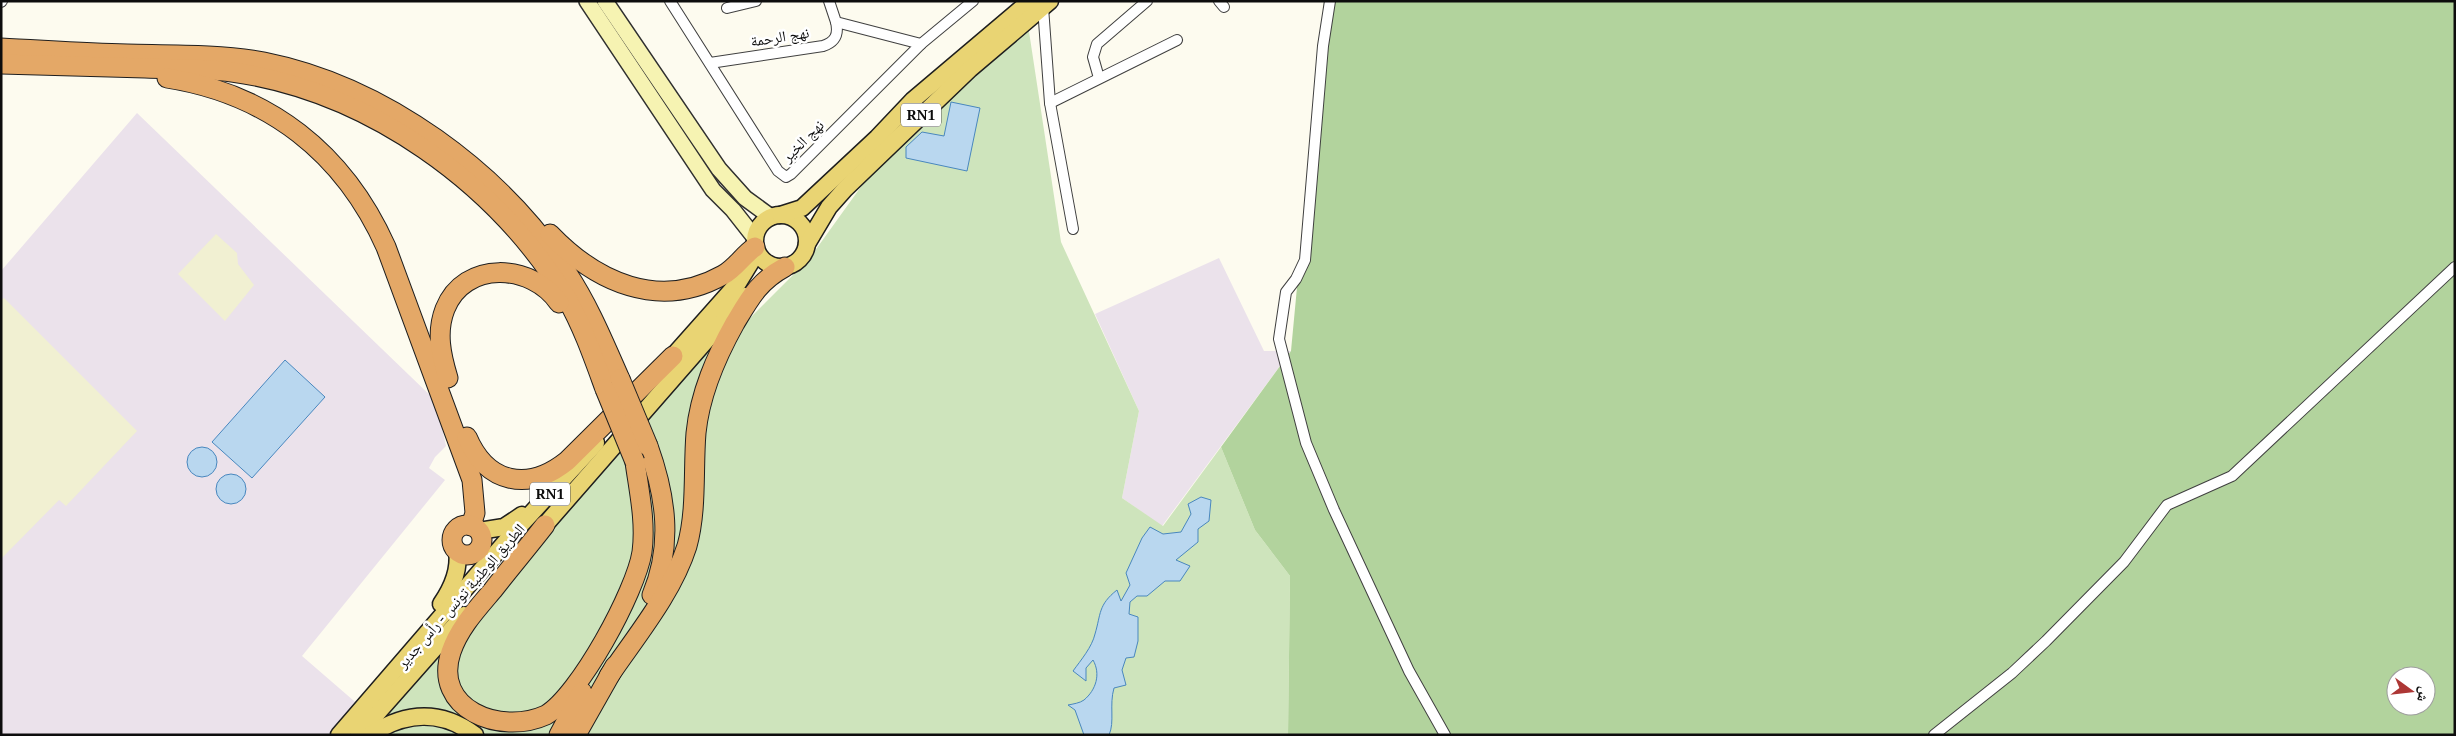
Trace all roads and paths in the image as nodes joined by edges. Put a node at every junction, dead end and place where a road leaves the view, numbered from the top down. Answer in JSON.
{"nodes":[{"id":1,"x":587,"y":1,"type":"edge"},
{"id":2,"x":605,"y":1,"type":"edge"},
{"id":3,"x":670,"y":1,"type":"edge"},
{"id":4,"x":756,"y":1,"type":"edge"},
{"id":5,"x":829,"y":1,"type":"edge"},
{"id":6,"x":973,"y":1,"type":"edge"},
{"id":7,"x":1147,"y":1,"type":"edge"},
{"id":8,"x":1330,"y":1,"type":"edge"},
{"id":9,"x":1041,"y":3,"type":"edge"},
{"id":10,"x":727,"y":8,"type":"dead end"},
{"id":11,"x":836,"y":22,"type":"junction"},
{"id":12,"x":1176,"y":40,"type":"dead end"},
{"id":13,"x":921,"y":44,"type":"junction"},
{"id":14,"x":1,"y":48,"type":"edge"},
{"id":15,"x":119,"y":63,"type":"junction"},
{"id":16,"x":710,"y":63,"type":"junction"},
{"id":17,"x":1,"y":64,"type":"edge"},
{"id":18,"x":1099,"y":78,"type":"junction"},
{"id":19,"x":1050,"y":103,"type":"junction"},
{"id":20,"x":490,"y":183,"type":"junction"},
{"id":21,"x":776,"y":216,"type":"junction"},
{"id":22,"x":1073,"y":229,"type":"dead end"},
{"id":23,"x":807,"y":244,"type":"junction"},
{"id":24,"x":755,"y":246,"type":"junction"},
{"id":25,"x":780,"y":267,"type":"junction"},
{"id":26,"x":2455,"y":267,"type":"edge"},
{"id":27,"x":673,"y":356,"type":"junction"},
{"id":28,"x":594,"y":360,"type":"junction"},
{"id":29,"x":613,"y":384,"type":"junction"},
{"id":30,"x":635,"y":462,"type":"junction"},
{"id":31,"x":539,"y":505,"type":"junction"},
{"id":32,"x":545,"y":525,"type":"junction"},
{"id":33,"x":475,"y":529,"type":"junction"},
{"id":34,"x":457,"y":550,"type":"joint"},
{"id":35,"x":396,"y":671,"type":"junction"},
{"id":36,"x":610,"y":676,"type":"junction"},
{"id":37,"x":339,"y":735,"type":"edge"},
{"id":38,"x":358,"y":735,"type":"edge"},
{"id":39,"x":370,"y":735,"type":"edge"},
{"id":40,"x":475,"y":735,"type":"edge"},
{"id":41,"x":559,"y":735,"type":"edge"},
{"id":42,"x":576,"y":735,"type":"edge"},
{"id":43,"x":1445,"y":735,"type":"edge"},
{"id":44,"x":1934,"y":735,"type":"edge"}],
"edges":[{"from":1,"to":24,"type":"street"},
{"from":2,"to":21,"type":"street"},
{"from":3,"to":16,"type":"street","name":"نهج الخير"},
{"from":4,"to":10,"type":"street"},
{"from":5,"to":11,"type":"street"},
{"from":6,"to":13,"type":"street","name":"نهج الخير"},
{"from":7,"to":18,"type":"street"},
{"from":8,"to":43,"type":"street"},
{"from":9,"to":19,"type":"street"},
{"from":9,"to":21,"type":"main road","number":"RN1"},
{"from":9,"to":23,"type":"main road","number":"RN1"},
{"from":11,"to":13,"type":"street"},
{"from":11,"to":16,"type":"street","name":"نهج الرحمة"},
{"from":12,"to":18,"type":"street"},
{"from":13,"to":16,"type":"street","name":"نهج الخير"},
{"from":14,"to":15,"type":"highway"},
{"from":15,"to":17,"type":"highway"},
{"from":15,"to":20,"type":"highway"},
{"from":15,"to":28,"type":"highway"},
{"from":15,"to":33,"type":"highway"},
{"from":18,"to":19,"type":"street"},
{"from":19,"to":22,"type":"street"},
{"from":20,"to":24,"type":"highway"},
{"from":20,"to":29,"type":"highway"},
{"from":21,"to":23,"type":"main road"},
{"from":21,"to":24,"type":"main road","number":"RN1"},
{"from":23,"to":25,"type":"main road","number":"RN1"},
{"from":24,"to":25,"type":"main road"},
{"from":24,"to":27,"type":"main road","name":"الطريق الوطنية تونس - رأس جدير","number":"RN1"},
{"from":25,"to":32,"type":"main road","name":"الطريق الوطنية تونس - رأس جدير","number":"RN1"},
{"from":25,"to":36,"type":"highway"},
{"from":26,"to":44,"type":"street"},
{"from":27,"to":28,"type":"highway"},
{"from":27,"to":31,"type":"main road","name":"الطريق الوطنية تونس - رأس جدير","number":"RN1"},
{"from":28,"to":29,"type":"highway"},
{"from":29,"to":30,"type":"highway","bridge":true},
{"from":29,"to":36,"type":"highway","bridge":true},
{"from":30,"to":32,"type":"highway"},
{"from":30,"to":41,"type":"highway"},
{"from":31,"to":33,"type":"main road"},
{"from":31,"to":35,"type":"main road","name":"الطريق الوطنية تونس - رأس جدير","number":"RN1"},
{"from":32,"to":38,"type":"main road","name":"الطريق الوطنية تونس - رأس جدير","number":"RN1"},
{"from":33,"to":34,"type":"highway"},
{"from":34,"to":35,"type":"main road"},
{"from":35,"to":37,"type":"main road","name":"الطريق الوطنية تونس - رأس جدير","number":"RN1"},
{"from":36,"to":42,"type":"highway"},
{"from":39,"to":40,"type":"main road"}]}
